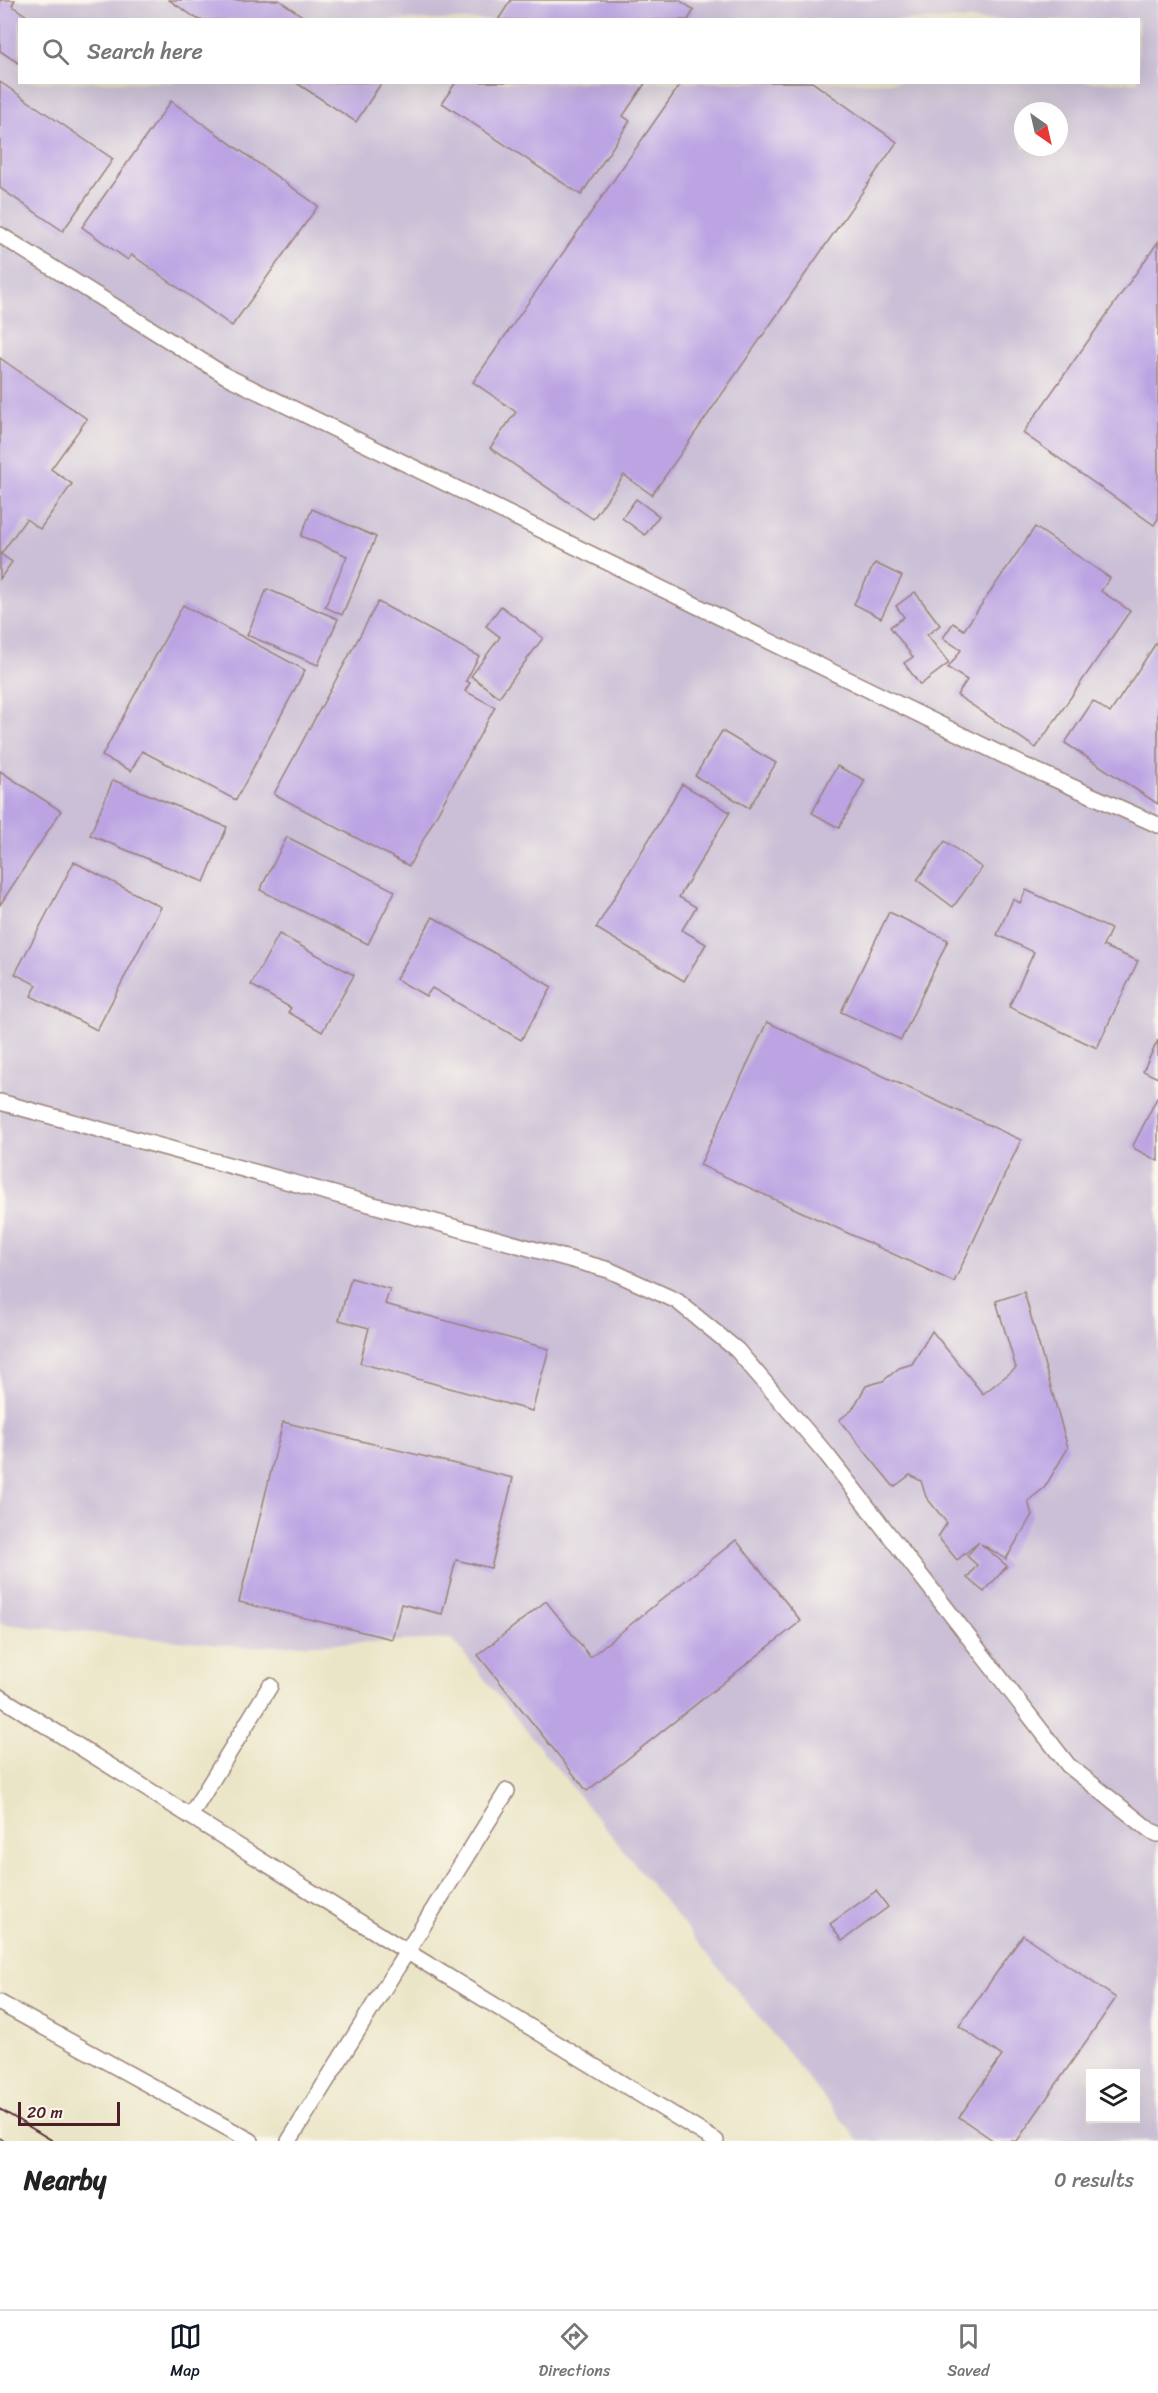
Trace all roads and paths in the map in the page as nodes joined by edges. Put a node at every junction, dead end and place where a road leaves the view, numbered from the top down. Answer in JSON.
{"nodes":[{"id":1,"x":0,"y":236,"type":"edge"},
{"id":2,"x":1158,"y":825,"type":"edge"},
{"id":3,"x":0,"y":1102,"type":"edge"},
{"id":4,"x":270,"y":1686,"type":"dead end"},
{"id":5,"x":0,"y":1697,"type":"edge"},
{"id":6,"x":507,"y":1791,"type":"dead end"},
{"id":7,"x":190,"y":1816,"type":"junction"},
{"id":8,"x":1158,"y":1834,"type":"edge"},
{"id":9,"x":406,"y":1951,"type":"junction"},
{"id":10,"x":0,"y":2003,"type":"edge"},
{"id":11,"x":251,"y":2141,"type":"edge"},
{"id":12,"x":289,"y":2141,"type":"edge"},
{"id":13,"x":716,"y":2141,"type":"edge"}],
"edges":[{"from":1,"to":2,"type":"lane"},
{"from":3,"to":8,"type":"lane"},
{"from":4,"to":7,"type":"lane"},
{"from":5,"to":7,"type":"lane"},
{"from":6,"to":9,"type":"lane"},
{"from":7,"to":9,"type":"lane"},
{"from":9,"to":12,"type":"lane"},
{"from":9,"to":13,"type":"lane"},
{"from":10,"to":11,"type":"lane"}]}
